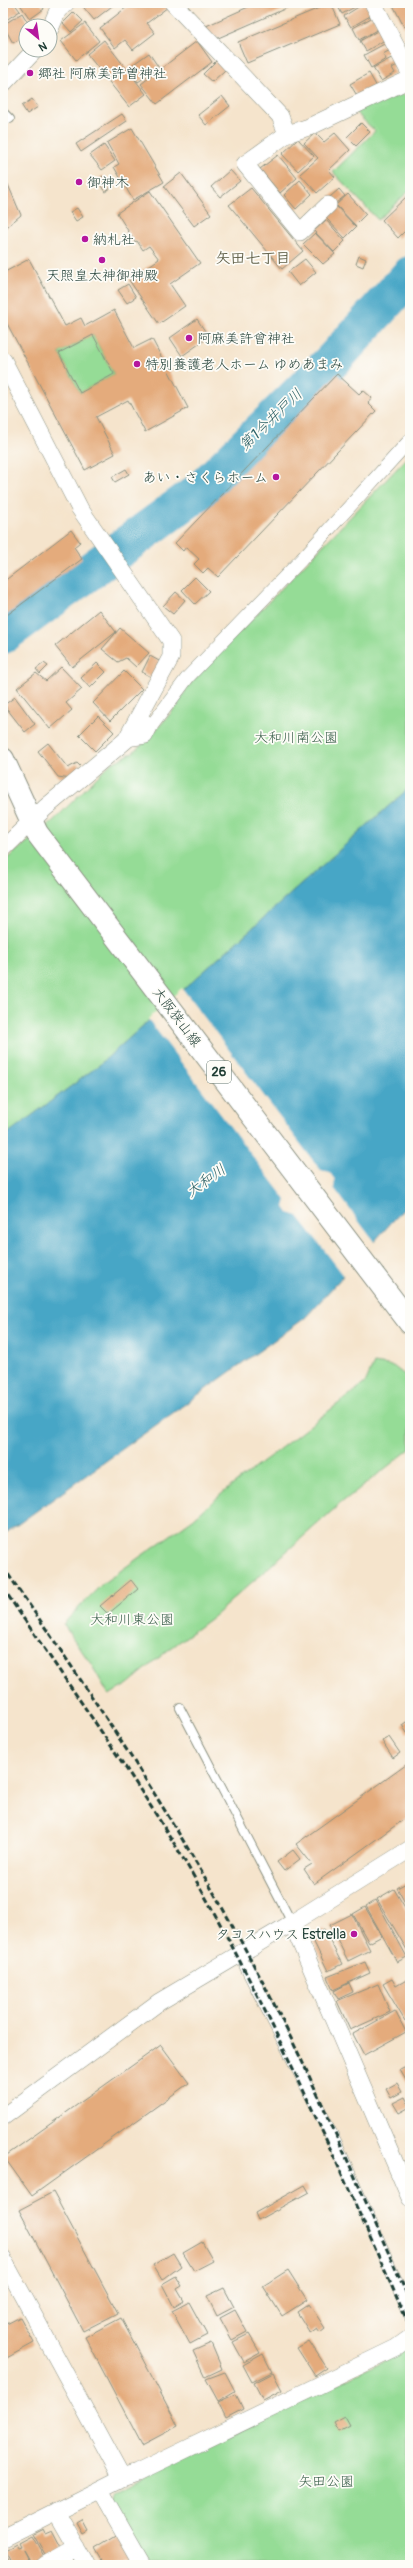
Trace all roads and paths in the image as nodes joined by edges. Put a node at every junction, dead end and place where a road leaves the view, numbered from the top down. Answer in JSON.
{"nodes":[{"id":1,"x":66,"y":3,"type":"edge"},
{"id":2,"x":173,"y":3,"type":"edge"},
{"id":3,"x":373,"y":3,"type":"edge"},
{"id":4,"x":55,"y":18,"type":"edge"},
{"id":5,"x":25,"y":58,"type":"edge"},
{"id":6,"x":410,"y":73,"type":"edge"},
{"id":7,"x":6,"y":74,"type":"edge"},
{"id":8,"x":410,"y":79,"type":"edge"},
{"id":9,"x":3,"y":112,"type":"edge"},
{"id":10,"x":10,"y":119,"type":"dead end"},
{"id":11,"x":287,"y":134,"type":"junction"},
{"id":12,"x":328,"y":205,"type":"dead end"},
{"id":13,"x":3,"y":360,"type":"edge"},
{"id":14,"x":410,"y":440,"type":"edge"},
{"id":15,"x":126,"y":740,"type":"junction"},
{"id":16,"x":3,"y":759,"type":"edge"},
{"id":17,"x":34,"y":827,"type":"junction"},
{"id":18,"x":3,"y":849,"type":"edge"},
{"id":19,"x":405,"y":1317,"type":"edge"},
{"id":20,"x":180,"y":1708,"type":"dead end"},
{"id":21,"x":410,"y":1849,"type":"edge"},
{"id":22,"x":292,"y":1923,"type":"junction"},
{"id":23,"x":246,"y":1966,"type":"dead end"},
{"id":24,"x":3,"y":2117,"type":"edge"},
{"id":25,"x":410,"y":2198,"type":"edge"},
{"id":26,"x":3,"y":2259,"type":"edge"},
{"id":27,"x":410,"y":2314,"type":"edge"},
{"id":28,"x":410,"y":2338,"type":"edge"},
{"id":29,"x":122,"y":2478,"type":"junction"},
{"id":30,"x":100,"y":2490,"type":"junction"},
{"id":31,"x":56,"y":2510,"type":"junction"},
{"id":32,"x":3,"y":2538,"type":"edge"},
{"id":33,"x":77,"y":2547,"type":"junction"},
{"id":34,"x":45,"y":2565,"type":"edge"},
{"id":35,"x":88,"y":2565,"type":"edge"},
{"id":36,"x":143,"y":2565,"type":"edge"}],
"edges":[{"from":1,"to":4,"type":"street"},
{"from":2,"to":11,"type":"street"},
{"from":3,"to":6,"type":"street"},
{"from":5,"to":7,"type":"street"},
{"from":8,"to":11,"type":"street"},
{"from":9,"to":10,"type":"lane"},
{"from":11,"to":12,"type":"street"},
{"from":13,"to":15,"type":"street"},
{"from":14,"to":15,"type":"street"},
{"from":15,"to":17,"type":"street"},
{"from":16,"to":17,"type":"main road","name":"大阪狭山線","number":"26"},
{"from":17,"to":18,"type":"street"},
{"from":17,"to":19,"type":"main road","name":"大阪狭山線","number":"26"},
{"from":20,"to":22,"type":"lane"},
{"from":21,"to":22,"type":"street"},
{"from":22,"to":24,"type":"street"},
{"from":22,"to":25,"type":"street"},
{"from":23,"to":27,"type":"street"},
{"from":26,"to":29,"type":"street"},
{"from":28,"to":29,"type":"street"},
{"from":29,"to":30,"type":"street"},
{"from":30,"to":31,"type":"street"},
{"from":30,"to":36,"type":"street"},
{"from":31,"to":32,"type":"street"},
{"from":31,"to":33,"type":"street"},
{"from":33,"to":34,"type":"street"},
{"from":33,"to":35,"type":"street"}]}
